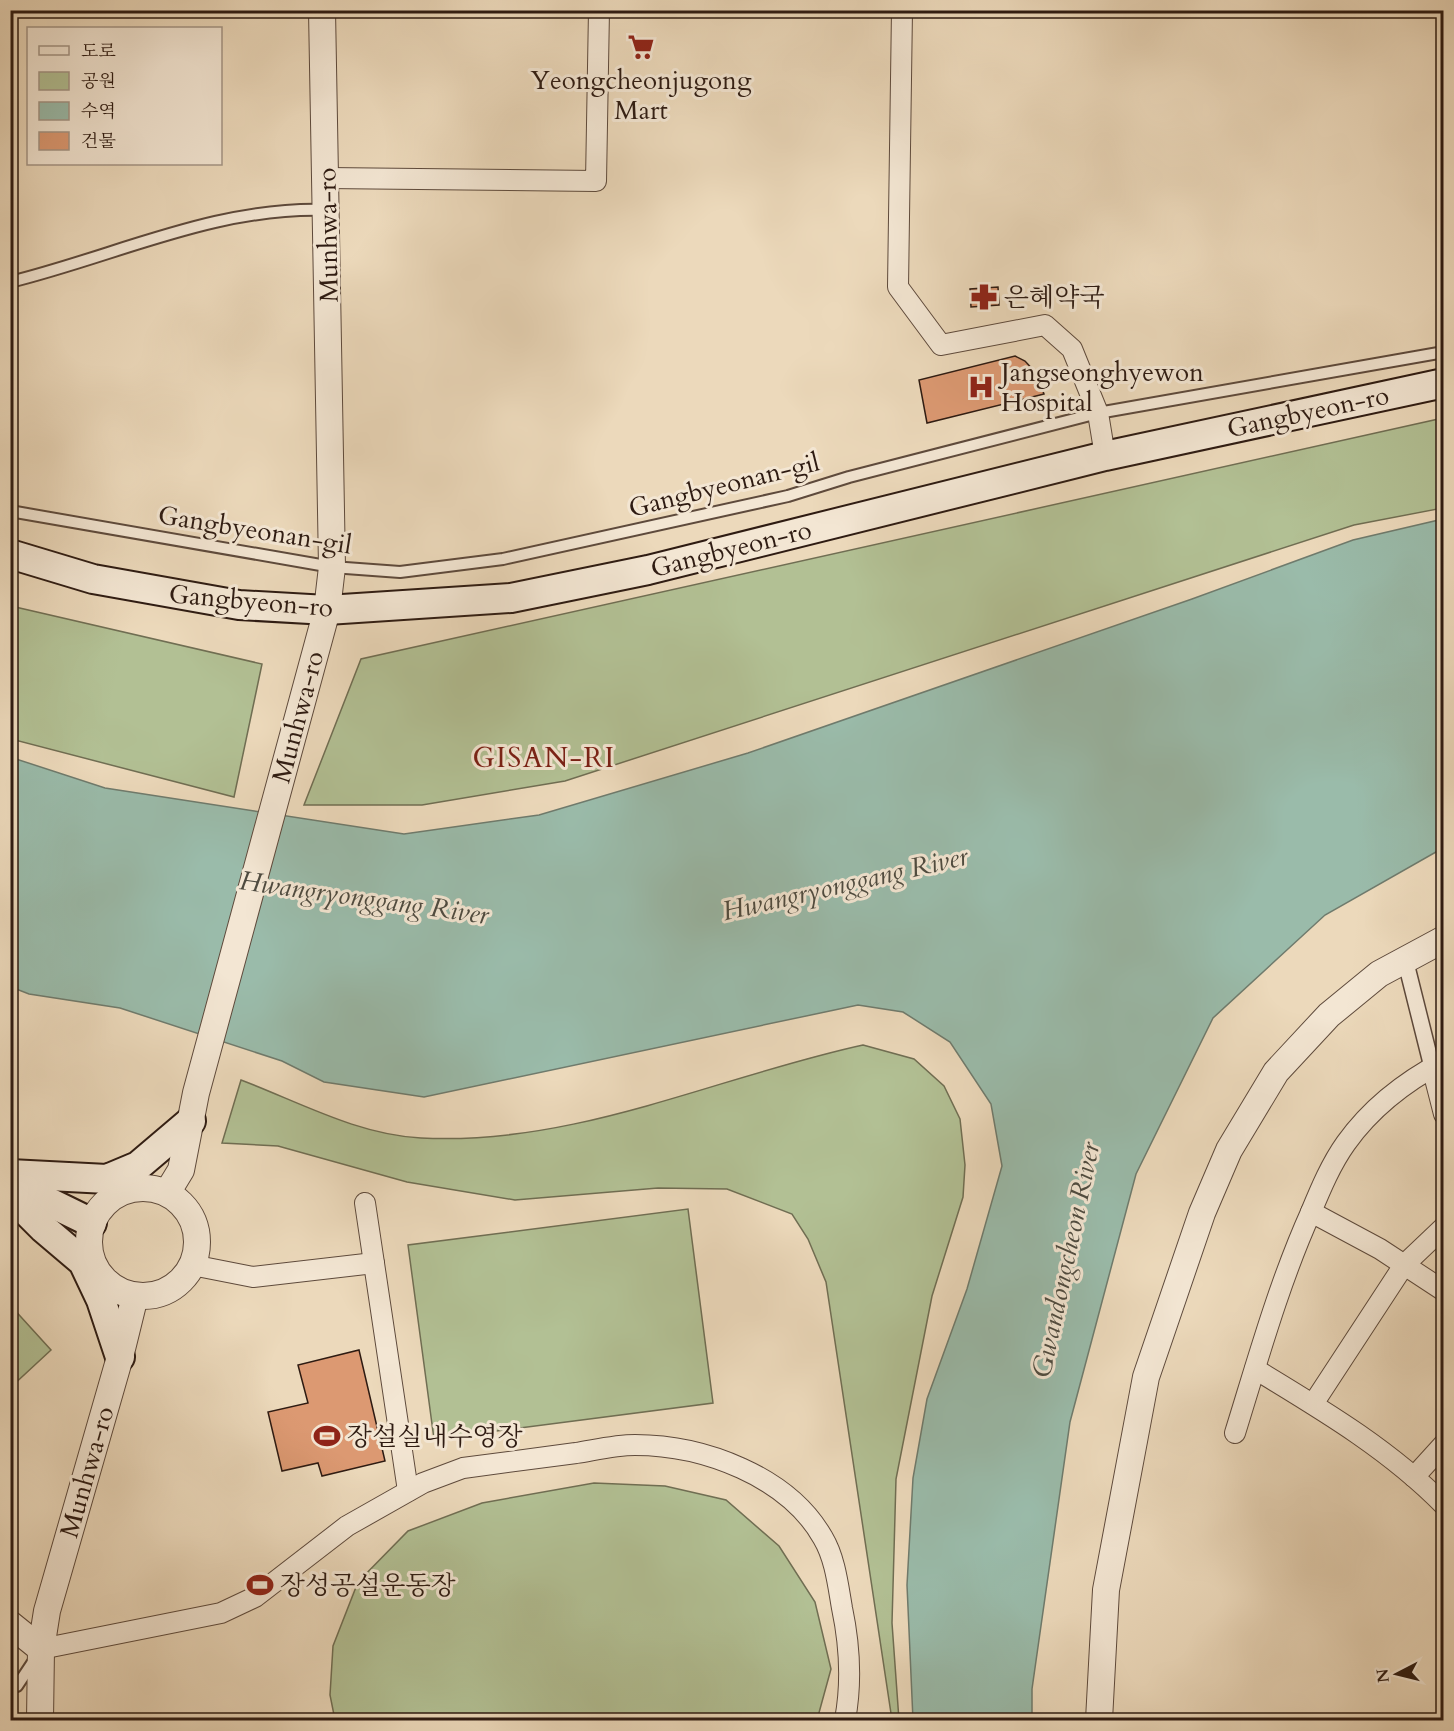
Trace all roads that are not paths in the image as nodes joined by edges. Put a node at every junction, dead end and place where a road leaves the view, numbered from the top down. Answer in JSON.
{"nodes":[{"id":1,"x":322,"y":10,"type":"edge"},
{"id":2,"x":598,"y":10,"type":"edge"},
{"id":3,"x":902,"y":10,"type":"edge"},
{"id":4,"x":327,"y":178,"type":"junction"},
{"id":5,"x":327,"y":210,"type":"junction"},
{"id":6,"x":10,"y":282,"type":"edge"},
{"id":7,"x":1443,"y":352,"type":"edge"},
{"id":8,"x":1443,"y":383,"type":"edge"},
{"id":9,"x":1098,"y":413,"type":"junction"},
{"id":10,"x":1105,"y":456,"type":"junction"},
{"id":11,"x":10,"y":511,"type":"edge"},
{"id":12,"x":10,"y":554,"type":"edge"},
{"id":13,"x":332,"y":567,"type":"junction"},
{"id":14,"x":327,"y":610,"type":"junction"},
{"id":15,"x":1443,"y":939,"type":"edge"},
{"id":16,"x":1405,"y":959,"type":"junction"},
{"id":17,"x":1438,"y":1064,"type":"edge"},
{"id":18,"x":194,"y":1107,"type":"junction"},
{"id":19,"x":1443,"y":1114,"type":"edge"},
{"id":20,"x":10,"y":1174,"type":"edge"},
{"id":21,"x":10,"y":1184,"type":"edge"},
{"id":22,"x":167,"y":1193,"type":"junction"},
{"id":23,"x":10,"y":1195,"type":"edge"},
{"id":24,"x":365,"y":1203,"type":"dead end"},
{"id":25,"x":1311,"y":1212,"type":"junction"},
{"id":26,"x":92,"y":1223,"type":"junction"},
{"id":27,"x":1443,"y":1227,"type":"edge"},
{"id":28,"x":374,"y":1263,"type":"junction"},
{"id":29,"x":1404,"y":1264,"type":"junction"},
{"id":30,"x":192,"y":1265,"type":"junction"},
{"id":31,"x":1443,"y":1291,"type":"edge"},
{"id":32,"x":135,"y":1296,"type":"junction"},
{"id":33,"x":120,"y":1358,"type":"junction"},
{"id":34,"x":1255,"y":1369,"type":"junction"},
{"id":35,"x":1312,"y":1404,"type":"junction"},
{"id":36,"x":1235,"y":1433,"type":"dead end"},
{"id":37,"x":1443,"y":1444,"type":"edge"},
{"id":38,"x":1414,"y":1477,"type":"junction"},
{"id":39,"x":408,"y":1491,"type":"junction"},
{"id":40,"x":1443,"y":1504,"type":"edge"},
{"id":41,"x":10,"y":1624,"type":"edge"},
{"id":42,"x":41,"y":1649,"type":"junction"},
{"id":43,"x":10,"y":1688,"type":"edge"},
{"id":44,"x":40,"y":1720,"type":"edge"},
{"id":45,"x":844,"y":1720,"type":"edge"},
{"id":46,"x":1099,"y":1720,"type":"edge"}],
"edges":[{"from":1,"to":4,"type":"street","name":"Munhwa-ro"},
{"from":2,"to":4,"type":"street"},
{"from":3,"to":9,"type":"street"},
{"from":4,"to":5,"type":"street","name":"Munhwa-ro"},
{"from":5,"to":6,"type":"lane"},
{"from":5,"to":13,"type":"street","name":"Munhwa-ro"},
{"from":7,"to":9,"type":"lane","name":"Gangbyeonan-gil"},
{"from":8,"to":10,"type":"main road","name":"Gangbyeon-ro"},
{"from":9,"to":10,"type":"street"},
{"from":9,"to":13,"type":"lane","name":"Gangbyeonan-gil"},
{"from":10,"to":14,"type":"main road","name":"Gangbyeon-ro"},
{"from":11,"to":13,"type":"lane","name":"Gangbyeonan-gil"},
{"from":12,"to":14,"type":"main road","name":"Gangbyeon-ro"},
{"from":13,"to":14,"type":"street","name":"Munhwa-ro"},
{"from":14,"to":18,"type":"street","name":"Munhwa-ro"},
{"from":15,"to":16,"type":"street"},
{"from":16,"to":17,"type":"street"},
{"from":16,"to":46,"type":"street"},
{"from":17,"to":19,"type":"street"},
{"from":17,"to":25,"type":"street"},
{"from":18,"to":20,"type":"main road"},
{"from":18,"to":22,"type":"street","name":"Munhwa-ro"},
{"from":21,"to":26,"type":"main road"},
{"from":22,"to":26,"type":"street"},
{"from":22,"to":30,"type":"street"},
{"from":23,"to":33,"type":"main road"},
{"from":24,"to":28,"type":"street"},
{"from":25,"to":29,"type":"street"},
{"from":25,"to":34,"type":"street"},
{"from":26,"to":32,"type":"street"},
{"from":27,"to":29,"type":"street"},
{"from":28,"to":30,"type":"street"},
{"from":28,"to":39,"type":"street"},
{"from":29,"to":31,"type":"street"},
{"from":29,"to":35,"type":"street"},
{"from":30,"to":32,"type":"street"},
{"from":32,"to":33,"type":"street","name":"Munhwa-ro"},
{"from":33,"to":42,"type":"street","name":"Munhwa-ro"},
{"from":34,"to":35,"type":"street"},
{"from":34,"to":36,"type":"street"},
{"from":35,"to":38,"type":"street"},
{"from":37,"to":38,"type":"street"},
{"from":38,"to":40,"type":"street"},
{"from":39,"to":42,"type":"street"},
{"from":39,"to":45,"type":"street"},
{"from":41,"to":42,"type":"street"},
{"from":42,"to":43,"type":"lane"},
{"from":42,"to":44,"type":"street","name":"Munhwa-ro"}]}
